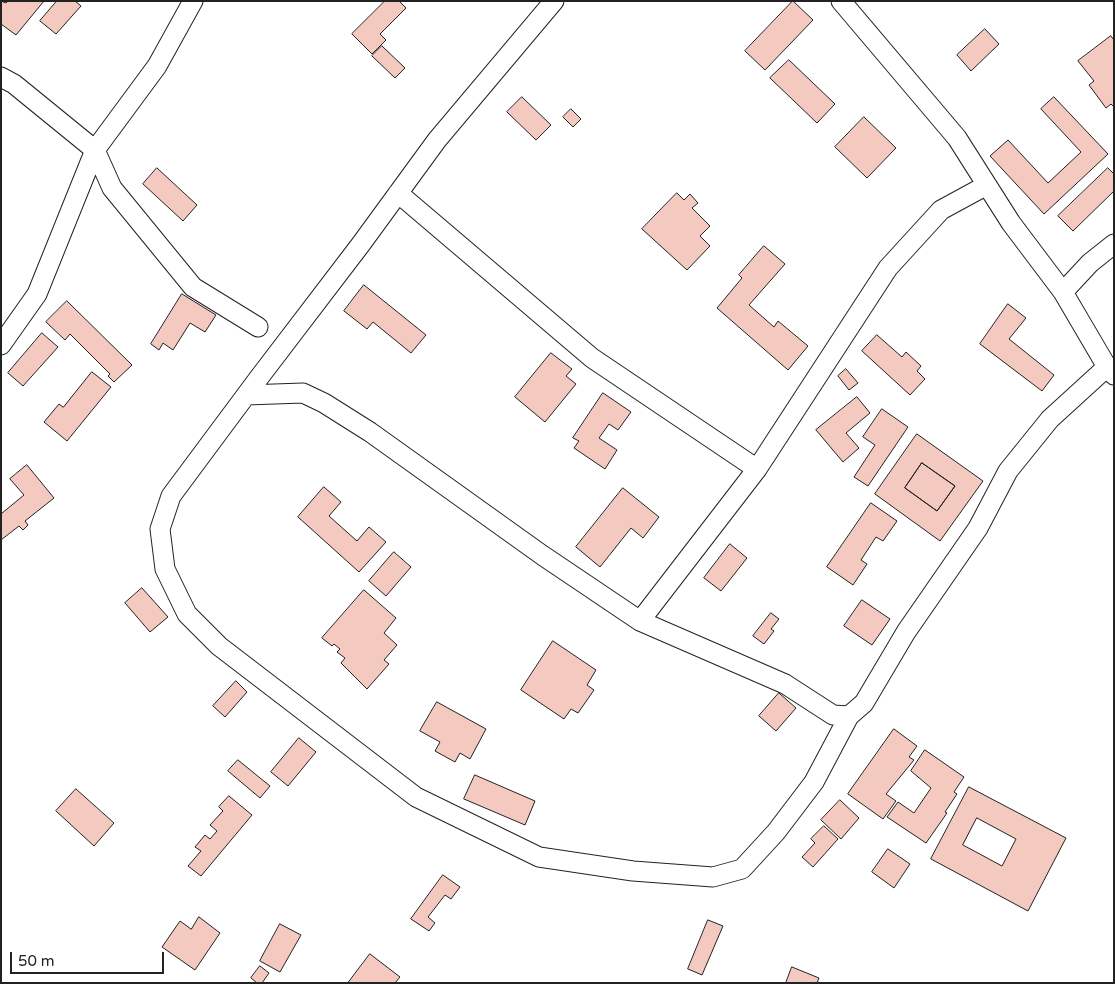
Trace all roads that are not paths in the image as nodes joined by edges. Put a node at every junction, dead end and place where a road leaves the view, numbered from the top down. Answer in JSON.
{"nodes":[{"id":1,"x":192,"y":1,"type":"edge"},
{"id":2,"x":554,"y":1,"type":"edge"},
{"id":3,"x":841,"y":1,"type":"edge"},
{"id":4,"x":1,"y":77,"type":"edge"},
{"id":5,"x":95,"y":150,"type":"junction"},
{"id":6,"x":986,"y":185,"type":"junction"},
{"id":7,"x":398,"y":193,"type":"junction"},
{"id":8,"x":1114,"y":244,"type":"edge"},
{"id":9,"x":1063,"y":292,"type":"junction"},
{"id":10,"x":258,"y":328,"type":"dead end"},
{"id":11,"x":1,"y":345,"type":"edge"},
{"id":12,"x":1110,"y":371,"type":"edge"},
{"id":13,"x":246,"y":396,"type":"junction"},
{"id":14,"x":757,"y":470,"type":"junction"},
{"id":15,"x":640,"y":621,"type":"junction"},
{"id":16,"x":849,"y":716,"type":"junction"}],
"edges":[{"from":1,"to":5,"type":"street"},
{"from":2,"to":7,"type":"street"},
{"from":3,"to":6,"type":"street"},
{"from":4,"to":5,"type":"street"},
{"from":5,"to":10,"type":"street"},
{"from":5,"to":11,"type":"street"},
{"from":6,"to":9,"type":"street"},
{"from":6,"to":14,"type":"street"},
{"from":7,"to":13,"type":"street"},
{"from":7,"to":14,"type":"street"},
{"from":8,"to":9,"type":"street"},
{"from":9,"to":12,"type":"street"},
{"from":12,"to":16,"type":"street"},
{"from":13,"to":15,"type":"street"},
{"from":13,"to":16,"type":"street"},
{"from":14,"to":15,"type":"street"},
{"from":15,"to":16,"type":"street"}]}
